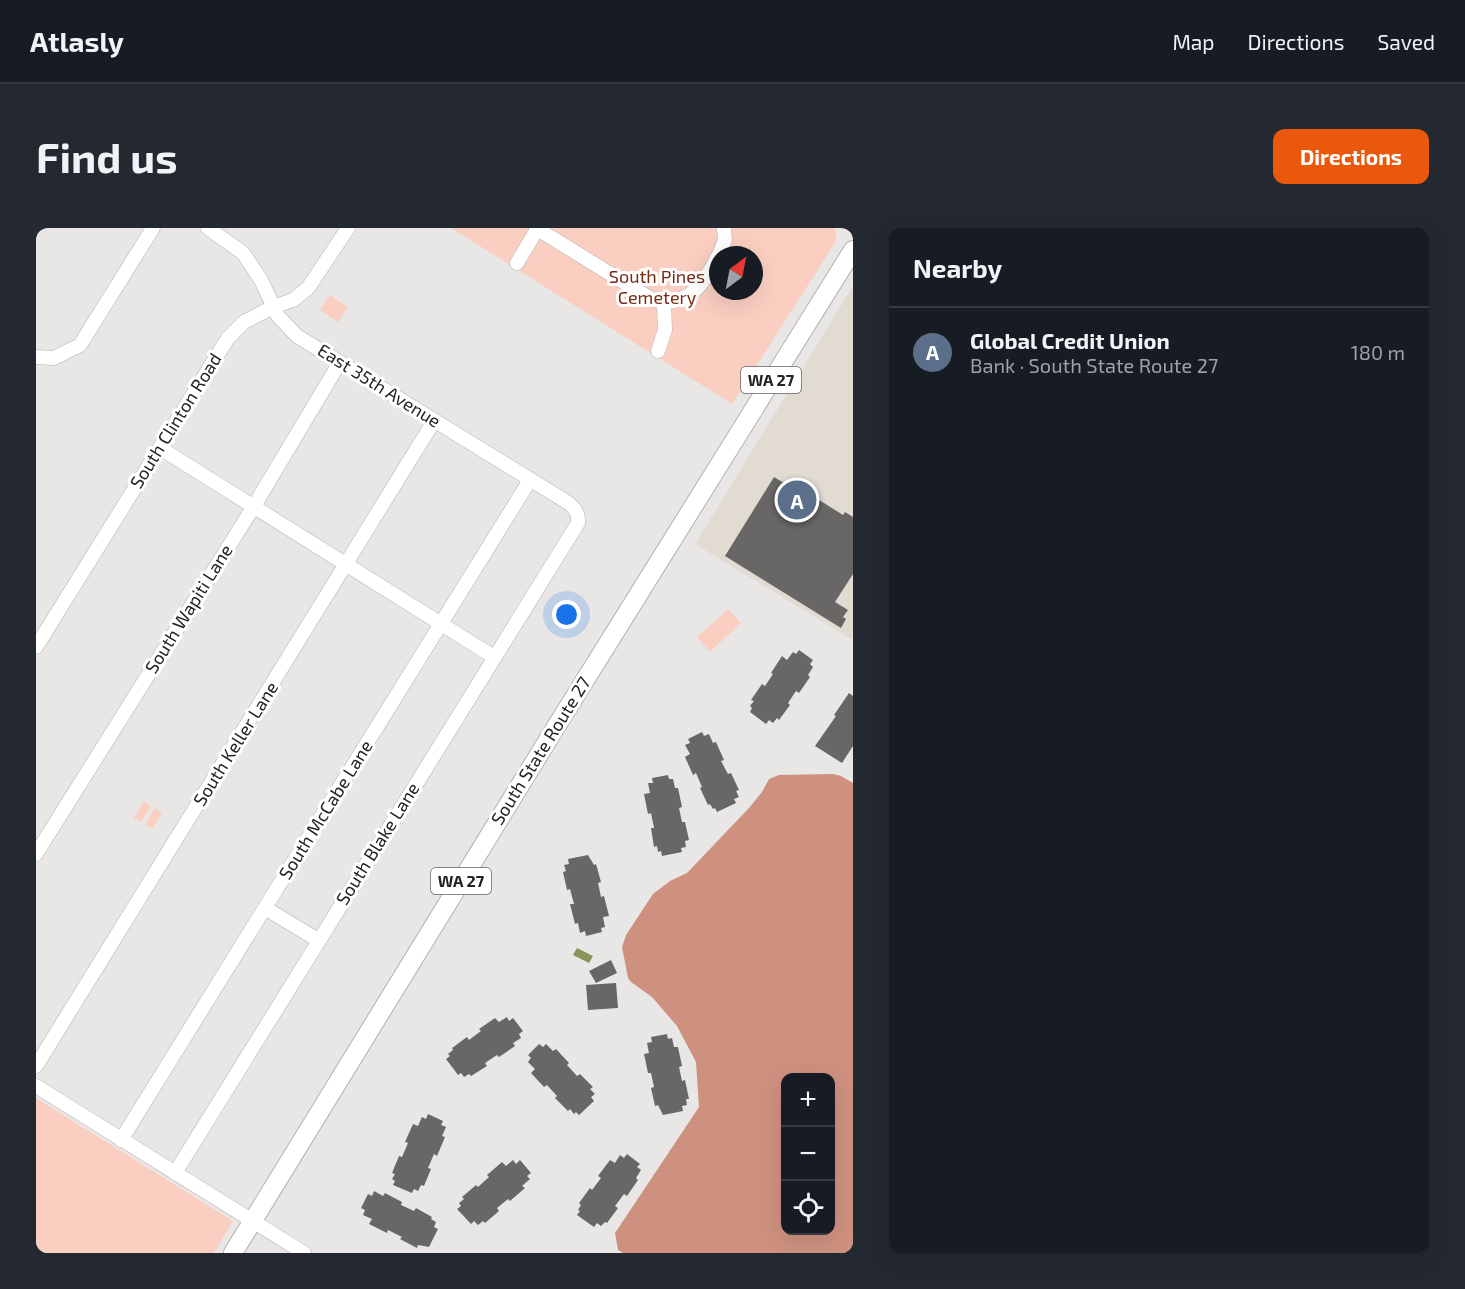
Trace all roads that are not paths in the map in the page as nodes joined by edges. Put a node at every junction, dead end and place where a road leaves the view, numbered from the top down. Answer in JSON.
{"nodes":[{"id":1,"x":153,"y":228,"type":"edge"},
{"id":2,"x":208,"y":228,"type":"edge"},
{"id":3,"x":348,"y":228,"type":"edge"},
{"id":4,"x":537,"y":228,"type":"edge"},
{"id":5,"x":724,"y":228,"type":"edge"},
{"id":6,"x":722,"y":246,"type":"edge"},
{"id":7,"x":853,"y":250,"type":"edge"},
{"id":8,"x":517,"y":263,"type":"dead end"},
{"id":9,"x":709,"y":270,"type":"edge"},
{"id":10,"x":664,"y":303,"type":"junction"},
{"id":11,"x":273,"y":307,"type":"junction"},
{"id":12,"x":658,"y":351,"type":"dead end"},
{"id":13,"x":36,"y":357,"type":"edge"},
{"id":14,"x":340,"y":362,"type":"junction"},
{"id":15,"x":434,"y":421,"type":"junction"},
{"id":16,"x":160,"y":448,"type":"junction"},
{"id":17,"x":530,"y":480,"type":"junction"},
{"id":18,"x":254,"y":506,"type":"junction"},
{"id":19,"x":579,"y":516,"type":"joint"},
{"id":20,"x":348,"y":565,"type":"junction"},
{"id":21,"x":441,"y":625,"type":"junction"},
{"id":22,"x":36,"y":647,"type":"edge"},
{"id":23,"x":494,"y":657,"type":"junction"},
{"id":24,"x":36,"y":854,"type":"edge"},
{"id":25,"x":265,"y":908,"type":"junction"},
{"id":26,"x":318,"y":940,"type":"junction"},
{"id":27,"x":36,"y":1066,"type":"edge"},
{"id":28,"x":36,"y":1086,"type":"edge"},
{"id":29,"x":121,"y":1140,"type":"junction"},
{"id":30,"x":175,"y":1173,"type":"junction"},
{"id":31,"x":253,"y":1221,"type":"junction"},
{"id":32,"x":233,"y":1253,"type":"edge"},
{"id":33,"x":304,"y":1253,"type":"edge"}],
"edges":[{"from":1,"to":13,"type":"street"},
{"from":2,"to":11,"type":"street","name":"East 35th Avenue"},
{"from":3,"to":11,"type":"street","name":"South Clinton Road"},
{"from":4,"to":8,"type":"street"},
{"from":4,"to":10,"type":"street"},
{"from":5,"to":6,"type":"street"},
{"from":7,"to":31,"type":"main road","name":"South State Route 27","number":"WA 27"},
{"from":9,"to":10,"type":"street"},
{"from":10,"to":12,"type":"street"},
{"from":11,"to":14,"type":"street","name":"East 35th Avenue"},
{"from":11,"to":16,"type":"street","name":"South Clinton Road"},
{"from":14,"to":15,"type":"street","name":"East 35th Avenue"},
{"from":14,"to":18,"type":"street","name":"South Wapiti Lane"},
{"from":15,"to":17,"type":"street","name":"East 35th Avenue"},
{"from":15,"to":20,"type":"street","name":"South Keller Lane"},
{"from":16,"to":18,"type":"street"},
{"from":16,"to":22,"type":"street","name":"South Clinton Road"},
{"from":17,"to":19,"type":"street","name":"East 35th Avenue"},
{"from":17,"to":21,"type":"street","name":"South McCabe Lane"},
{"from":18,"to":20,"type":"street"},
{"from":18,"to":24,"type":"street","name":"South Wapiti Lane"},
{"from":19,"to":23,"type":"street","name":"South Blake Lane"},
{"from":20,"to":21,"type":"street"},
{"from":20,"to":27,"type":"street","name":"South Keller Lane"},
{"from":21,"to":23,"type":"street"},
{"from":21,"to":25,"type":"street","name":"South McCabe Lane"},
{"from":23,"to":26,"type":"street","name":"South Blake Lane"},
{"from":25,"to":26,"type":"street"},
{"from":25,"to":29,"type":"street","name":"South McCabe Lane"},
{"from":26,"to":30,"type":"street","name":"South Blake Lane"},
{"from":28,"to":29,"type":"street"},
{"from":29,"to":30,"type":"street"},
{"from":30,"to":31,"type":"street"},
{"from":31,"to":32,"type":"main road","name":"South State Route 27","number":"WA 27"},
{"from":31,"to":33,"type":"street"}]}
